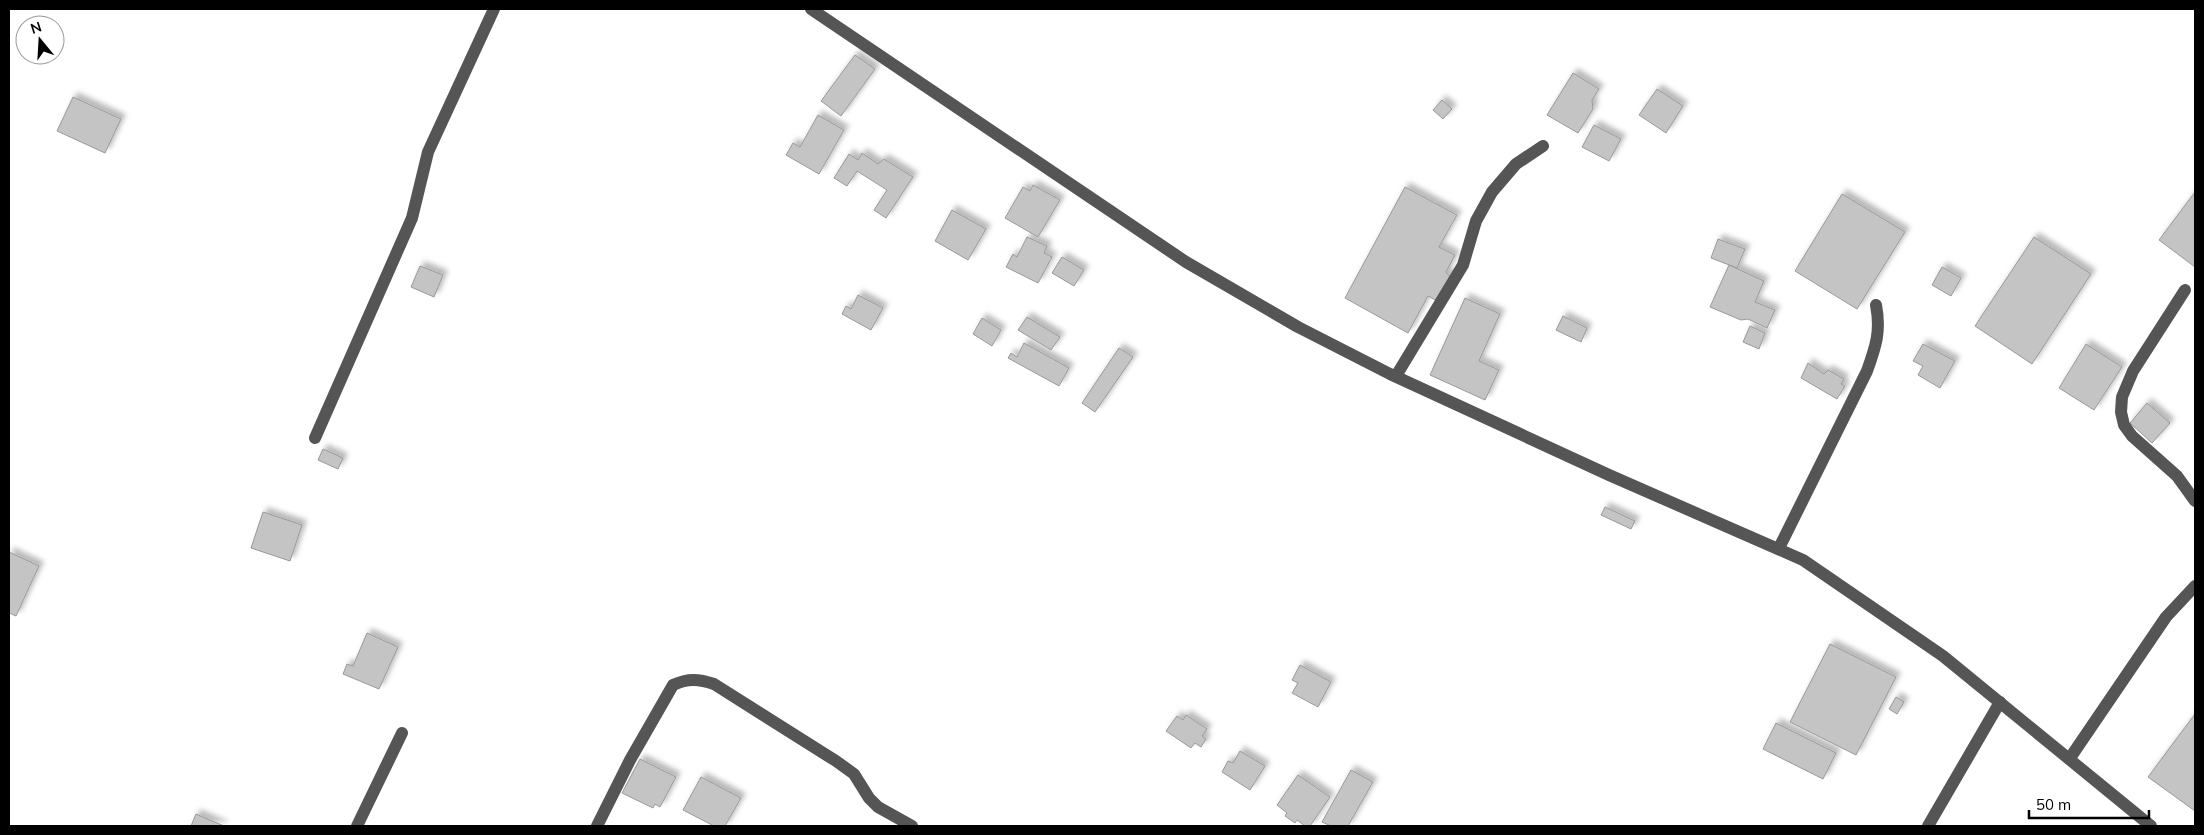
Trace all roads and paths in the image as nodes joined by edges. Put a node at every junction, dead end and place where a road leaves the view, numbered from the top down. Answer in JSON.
{"nodes":[{"id":1,"x":494,"y":9,"type":"edge"},
{"id":2,"x":811,"y":9,"type":"edge"},
{"id":3,"x":1543,"y":146,"type":"dead end"},
{"id":4,"x":2185,"y":290,"type":"dead end"},
{"id":5,"x":1876,"y":305,"type":"dead end"},
{"id":6,"x":1396,"y":376,"type":"junction"},
{"id":7,"x":314,"y":438,"type":"dead end"},
{"id":8,"x":2195,"y":501,"type":"edge"},
{"id":9,"x":1779,"y":548,"type":"junction"},
{"id":10,"x":2195,"y":586,"type":"edge"},
{"id":11,"x":2000,"y":702,"type":"junction"},
{"id":12,"x":402,"y":733,"type":"dead end"},
{"id":13,"x":2070,"y":758,"type":"junction"},
{"id":14,"x":357,"y":826,"type":"edge"},
{"id":15,"x":597,"y":826,"type":"edge"},
{"id":16,"x":912,"y":826,"type":"edge"},
{"id":17,"x":1928,"y":826,"type":"edge"},
{"id":18,"x":2151,"y":826,"type":"edge"}],
"edges":[{"from":1,"to":7,"type":"street"},
{"from":2,"to":6,"type":"street"},
{"from":3,"to":6,"type":"street"},
{"from":4,"to":8,"type":"street"},
{"from":5,"to":9,"type":"street"},
{"from":6,"to":9,"type":"street"},
{"from":9,"to":11,"type":"street"},
{"from":10,"to":13,"type":"street"},
{"from":11,"to":13,"type":"street"},
{"from":11,"to":17,"type":"street"},
{"from":12,"to":14,"type":"street"},
{"from":13,"to":18,"type":"street"},
{"from":15,"to":16,"type":"street"}]}
